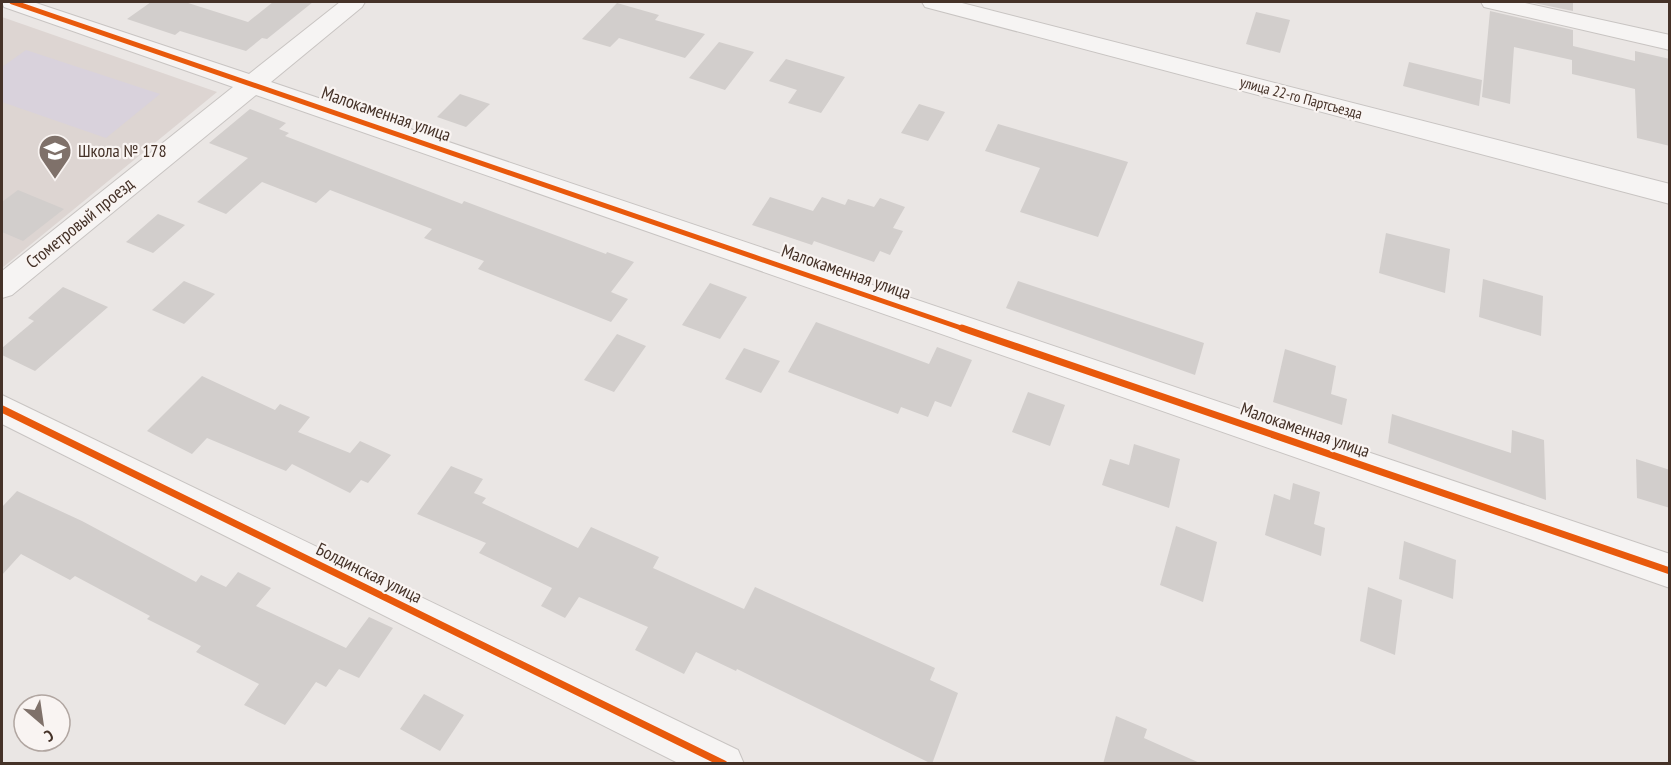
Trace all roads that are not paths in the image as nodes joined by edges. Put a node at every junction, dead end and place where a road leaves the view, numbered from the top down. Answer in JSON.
{"nodes":[{"id":1,"x":12,"y":2,"type":"edge"},
{"id":2,"x":354,"y":2,"type":"edge"},
{"id":3,"x":933,"y":2,"type":"edge"},
{"id":4,"x":1492,"y":2,"type":"edge"},
{"id":5,"x":1670,"y":43,"type":"edge"},
{"id":6,"x":252,"y":84,"type":"junction"},
{"id":7,"x":1670,"y":194,"type":"edge"},
{"id":8,"x":2,"y":287,"type":"edge"},
{"id":9,"x":2,"y":409,"type":"edge"},
{"id":10,"x":1670,"y":571,"type":"edge"},
{"id":11,"x":724,"y":764,"type":"edge"}],
"edges":[{"from":1,"to":6,"type":"street","name":"Малокаменная улица"},
{"from":2,"to":6,"type":"street","name":"Стометровый проезд"},
{"from":3,"to":7,"type":"street","name":"улица 22-го Партсъезда"},
{"from":4,"to":5,"type":"street"},
{"from":6,"to":8,"type":"street","name":"Стометровый проезд"},
{"from":6,"to":10,"type":"street","name":"Малокаменная улица"},
{"from":9,"to":11,"type":"street","name":"Болдинская улица"}]}
